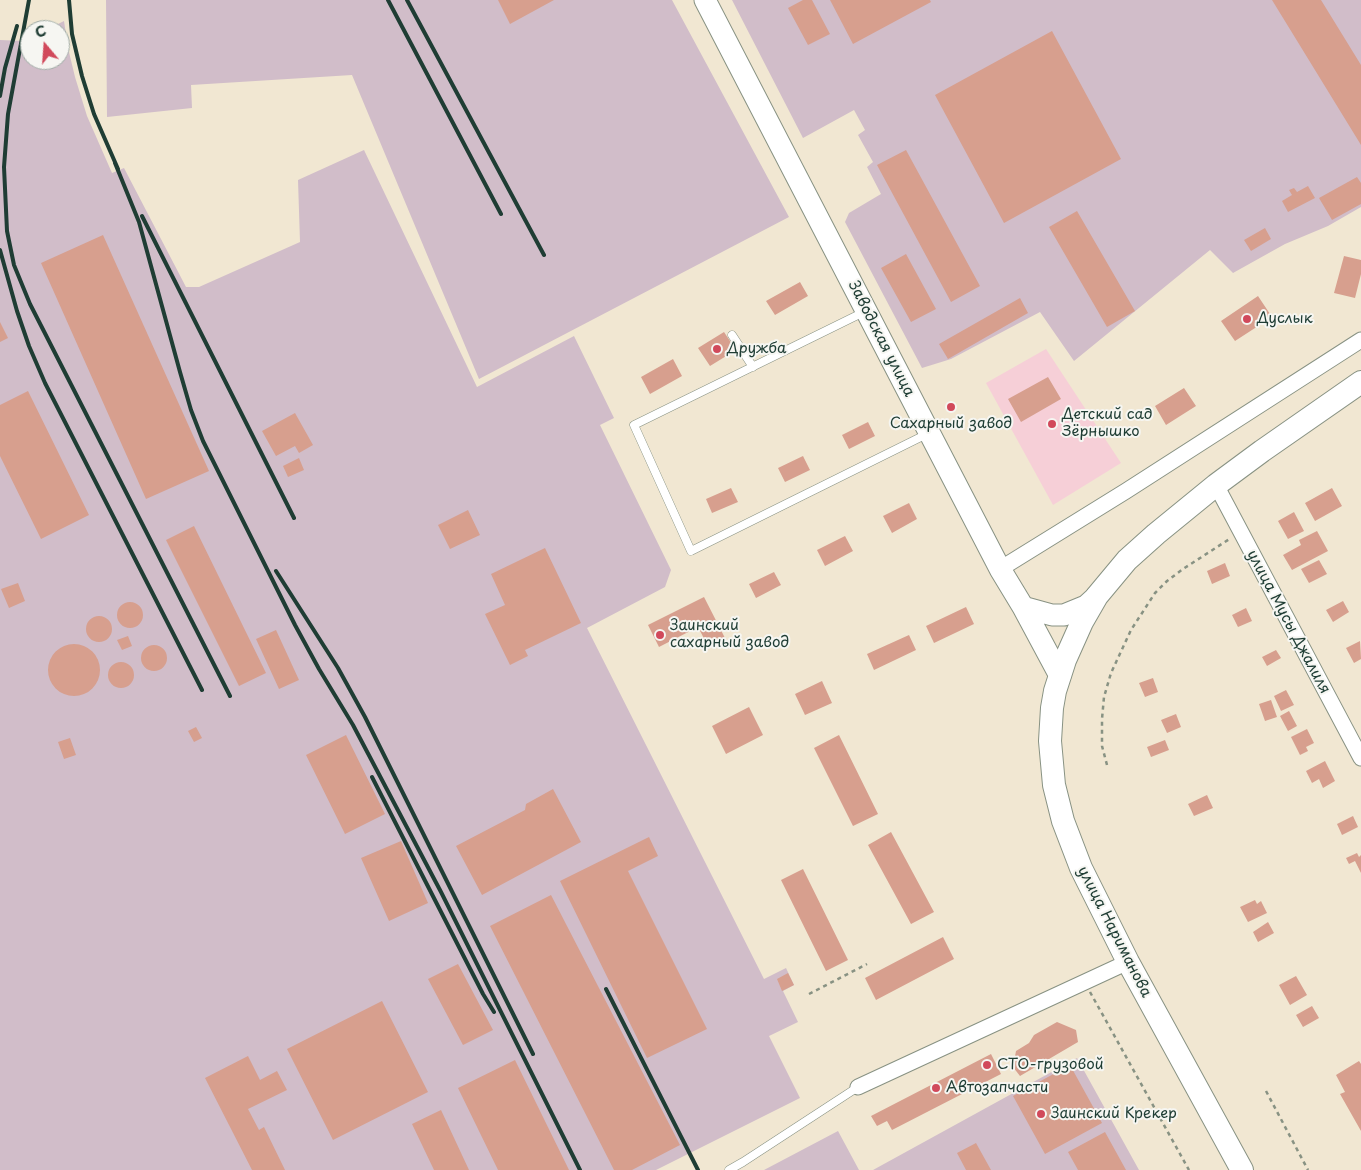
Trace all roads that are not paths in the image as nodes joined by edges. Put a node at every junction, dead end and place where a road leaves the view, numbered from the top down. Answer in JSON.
{"nodes":[{"id":1,"x":705,"y":0,"type":"edge"},
{"id":2,"x":866,"y":311,"type":"junction"},
{"id":3,"x":732,"y":336,"type":"dead end"},
{"id":4,"x":1361,"y":340,"type":"edge"},
{"id":5,"x":753,"y":367,"type":"junction"},
{"id":6,"x":1361,"y":382,"type":"edge"},
{"id":7,"x":930,"y":433,"type":"junction"},
{"id":8,"x":1216,"y":485,"type":"junction"},
{"id":9,"x":1000,"y":569,"type":"junction"},
{"id":10,"x":1097,"y":596,"type":"junction"},
{"id":11,"x":1023,"y":607,"type":"junction"},
{"id":12,"x":1060,"y":676,"type":"junction"},
{"id":13,"x":1361,"y":758,"type":"edge"},
{"id":14,"x":1128,"y":962,"type":"junction"},
{"id":15,"x":858,"y":1087,"type":"joint"},
{"id":16,"x":743,"y":1162,"type":"junction"},
{"id":17,"x":729,"y":1170,"type":"edge"},
{"id":18,"x":747,"y":1170,"type":"edge"},
{"id":19,"x":1242,"y":1170,"type":"edge"}],
"edges":[{"from":1,"to":2,"type":"main road","name":"Заводская улица"},
{"from":2,"to":5,"type":"lane"},
{"from":2,"to":7,"type":"main road","name":"Заводская улица"},
{"from":3,"to":5,"type":"lane"},
{"from":4,"to":9,"type":"street"},
{"from":5,"to":7,"type":"lane"},
{"from":6,"to":8,"type":"main road","name":"улица Нариманова"},
{"from":7,"to":9,"type":"main road","name":"Заводская улица"},
{"from":8,"to":10,"type":"main road","name":"улица Нариманова"},
{"from":8,"to":13,"type":"street","name":"улица Мусы Джалиля"},
{"from":9,"to":11,"type":"main road","name":"Заводская улица"},
{"from":10,"to":11,"type":"main road"},
{"from":10,"to":12,"type":"main road","name":"улица Нариманова"},
{"from":11,"to":12,"type":"main road","name":"Заводская улица"},
{"from":12,"to":14,"type":"main road","name":"улица Нариманова"},
{"from":14,"to":15,"type":"street"},
{"from":14,"to":19,"type":"main road","name":"улица Нариманова"},
{"from":15,"to":16,"type":"lane"},
{"from":16,"to":17,"type":"lane"},
{"from":16,"to":18,"type":"lane"}]}
